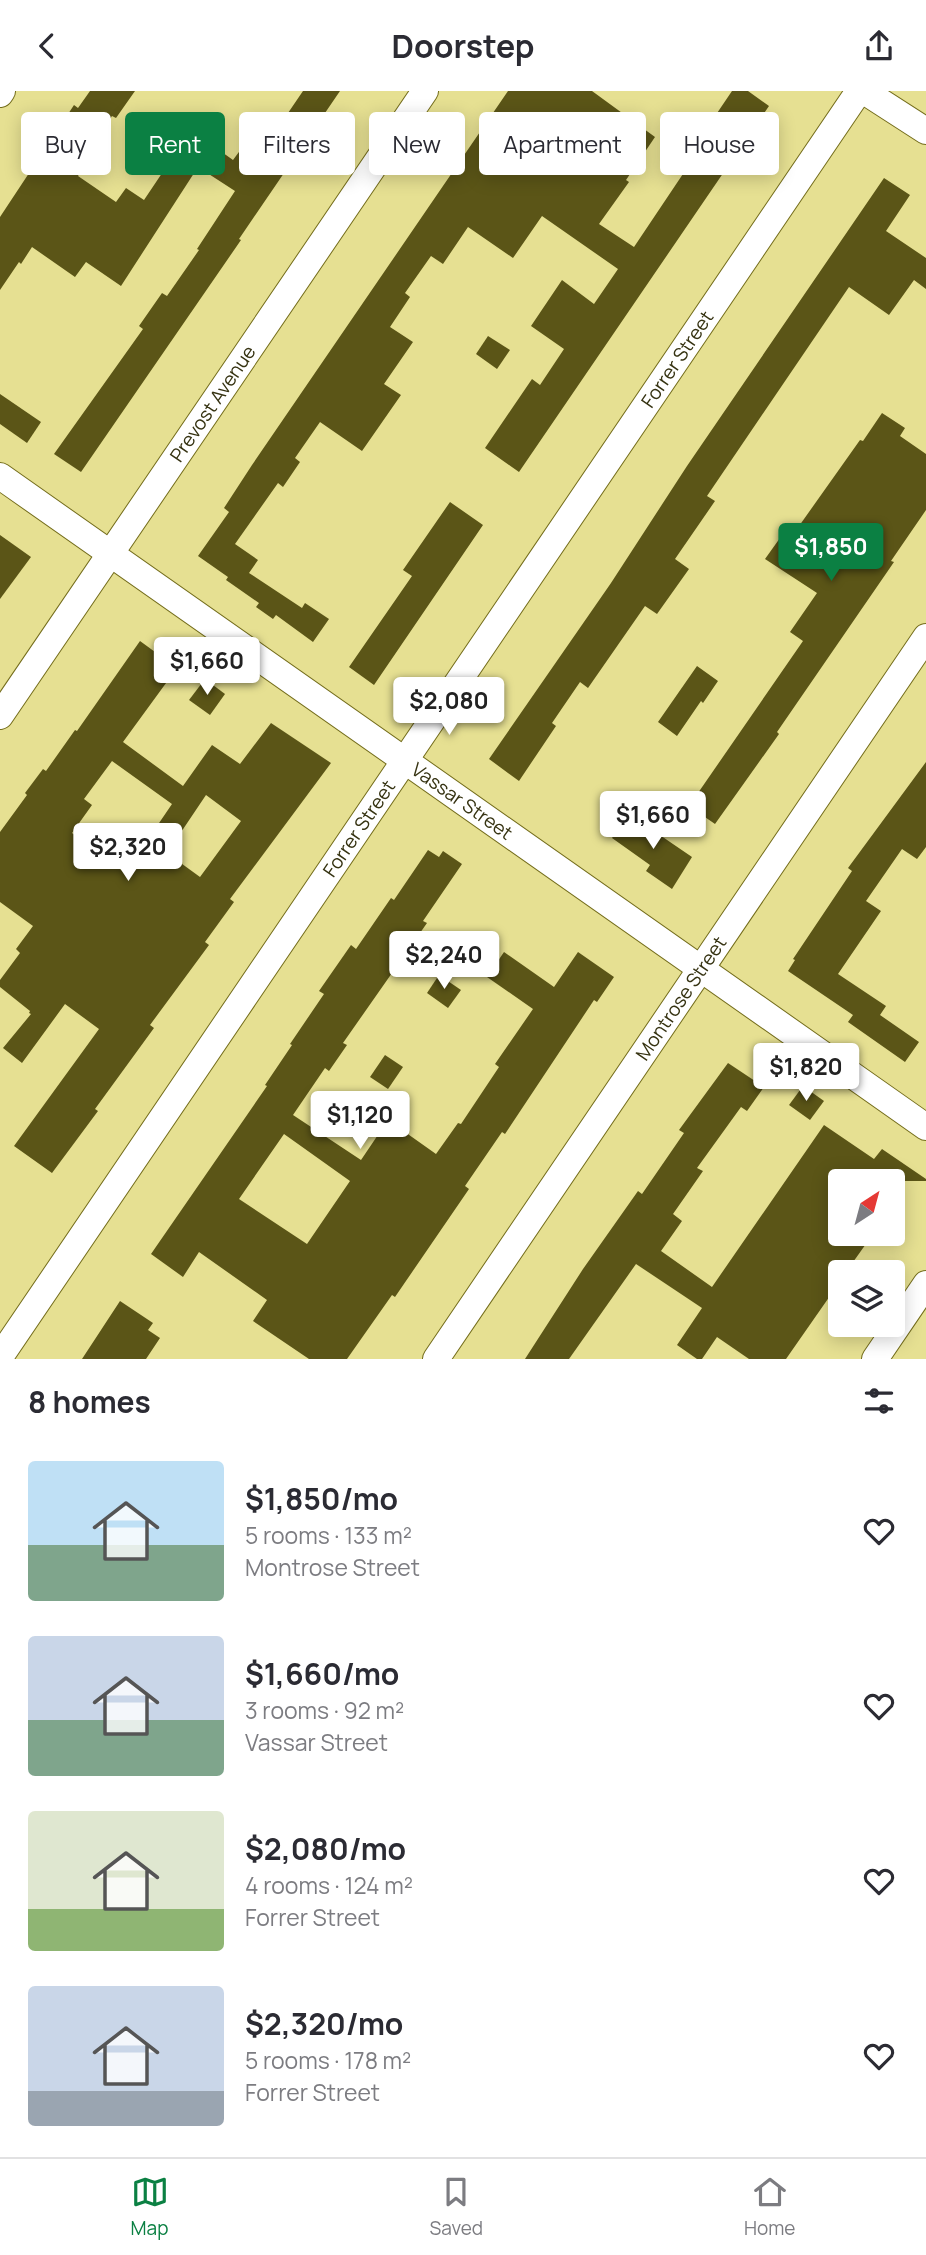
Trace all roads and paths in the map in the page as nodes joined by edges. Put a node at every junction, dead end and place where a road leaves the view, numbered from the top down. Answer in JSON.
{"nodes":[{"id":1,"x":425,"y":91,"type":"edge"},
{"id":2,"x":862,"y":91,"type":"edge"},
{"id":3,"x":926,"y":131,"type":"edge"},
{"id":4,"x":0,"y":476,"type":"edge"},
{"id":5,"x":110,"y":554,"type":"junction"},
{"id":6,"x":926,"y":637,"type":"edge"},
{"id":7,"x":0,"y":716,"type":"edge"},
{"id":8,"x":404,"y":761,"type":"junction"},
{"id":9,"x":701,"y":969,"type":"junction"},
{"id":10,"x":926,"y":1127,"type":"edge"},
{"id":11,"x":926,"y":1283,"type":"edge"},
{"id":12,"x":0,"y":1357,"type":"edge"},
{"id":13,"x":436,"y":1359,"type":"edge"},
{"id":14,"x":875,"y":1359,"type":"edge"}],
"edges":[{"from":1,"to":5,"type":"street","name":"Prevost Avenue"},
{"from":2,"to":3,"type":"street"},
{"from":2,"to":8,"type":"street","name":"Forrer Street"},
{"from":4,"to":5,"type":"street","name":"Vassar Street"},
{"from":5,"to":7,"type":"street","name":"Prevost Avenue"},
{"from":5,"to":8,"type":"street","name":"Vassar Street"},
{"from":6,"to":9,"type":"street","name":"Montrose Street"},
{"from":8,"to":9,"type":"street","name":"Vassar Street"},
{"from":8,"to":12,"type":"street","name":"Forrer Street"},
{"from":9,"to":10,"type":"street","name":"Vassar Street"},
{"from":9,"to":13,"type":"street","name":"Montrose Street"},
{"from":11,"to":14,"type":"street"}]}
